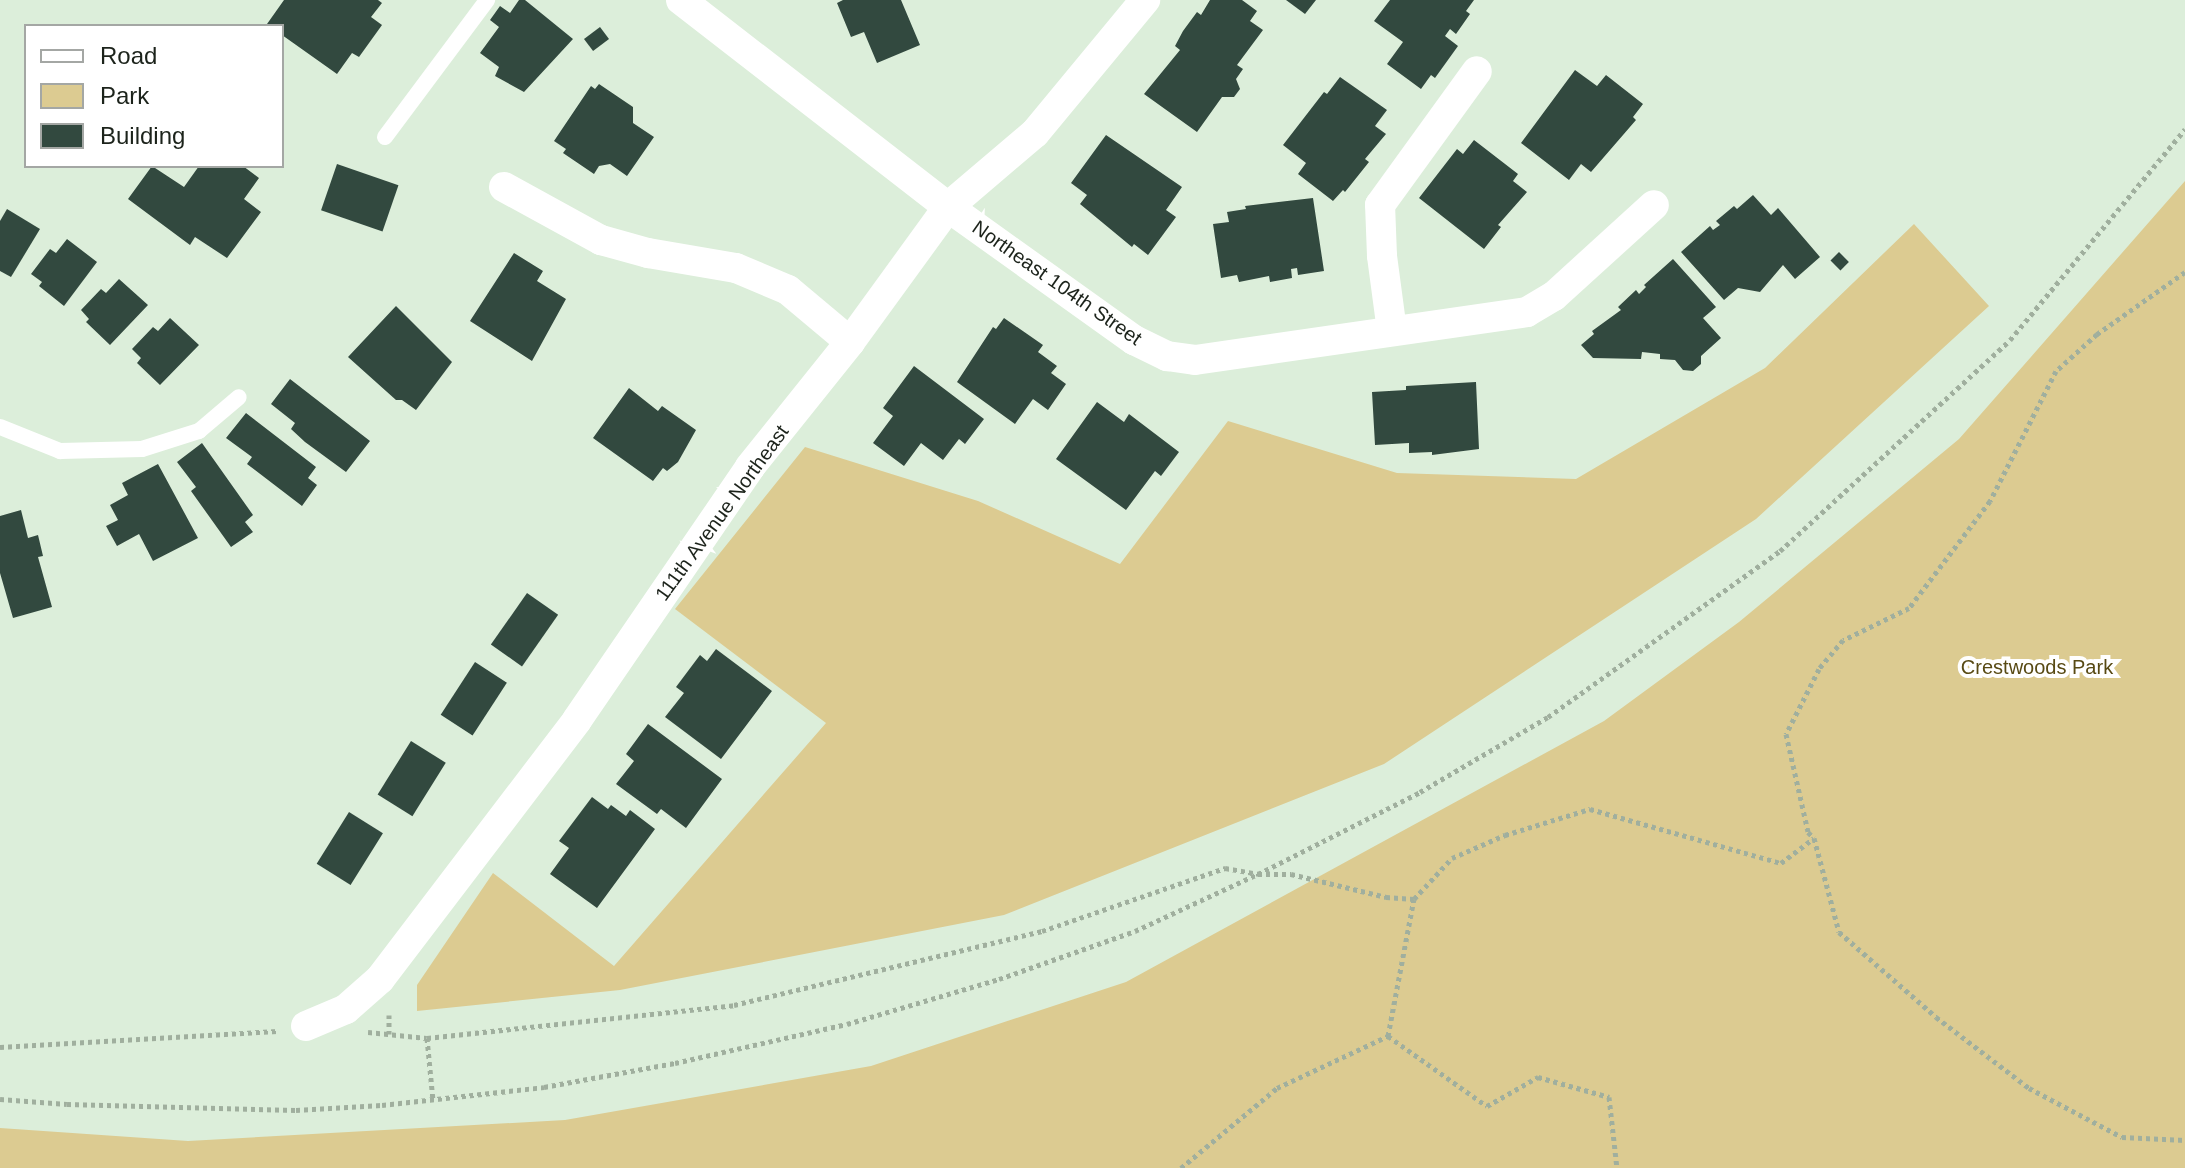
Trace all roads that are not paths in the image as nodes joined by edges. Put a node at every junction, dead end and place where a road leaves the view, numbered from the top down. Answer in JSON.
{"nodes":[{"id":1,"x":487,"y":0,"type":"edge"},
{"id":2,"x":681,"y":0,"type":"edge"},
{"id":3,"x":1145,"y":0,"type":"edge"},
{"id":4,"x":1477,"y":71,"type":"dead end"},
{"id":5,"x":385,"y":137,"type":"dead end"},
{"id":6,"x":504,"y":187,"type":"dead end"},
{"id":7,"x":1654,"y":205,"type":"dead end"},
{"id":8,"x":948,"y":207,"type":"junction"},
{"id":9,"x":1392,"y":331,"type":"junction"},
{"id":10,"x":850,"y":342,"type":"junction"},
{"id":11,"x":239,"y":397,"type":"dead end"},
{"id":12,"x":0,"y":427,"type":"edge"},
{"id":13,"x":306,"y":1026,"type":"road end"}],
"edges":[{"from":1,"to":5,"type":"lane"},
{"from":2,"to":8,"type":"street","name":"Northeast 104th Street"},
{"from":3,"to":8,"type":"street","name":"111th Avenue Northeast"},
{"from":4,"to":9,"type":"street"},
{"from":6,"to":10,"type":"street"},
{"from":7,"to":9,"type":"street","name":"Northeast 104th Street"},
{"from":8,"to":9,"type":"street","name":"Northeast 104th Street"},
{"from":8,"to":10,"type":"street","name":"111th Avenue Northeast"},
{"from":10,"to":13,"type":"street","name":"111th Avenue Northeast"},
{"from":11,"to":12,"type":"lane"}]}
